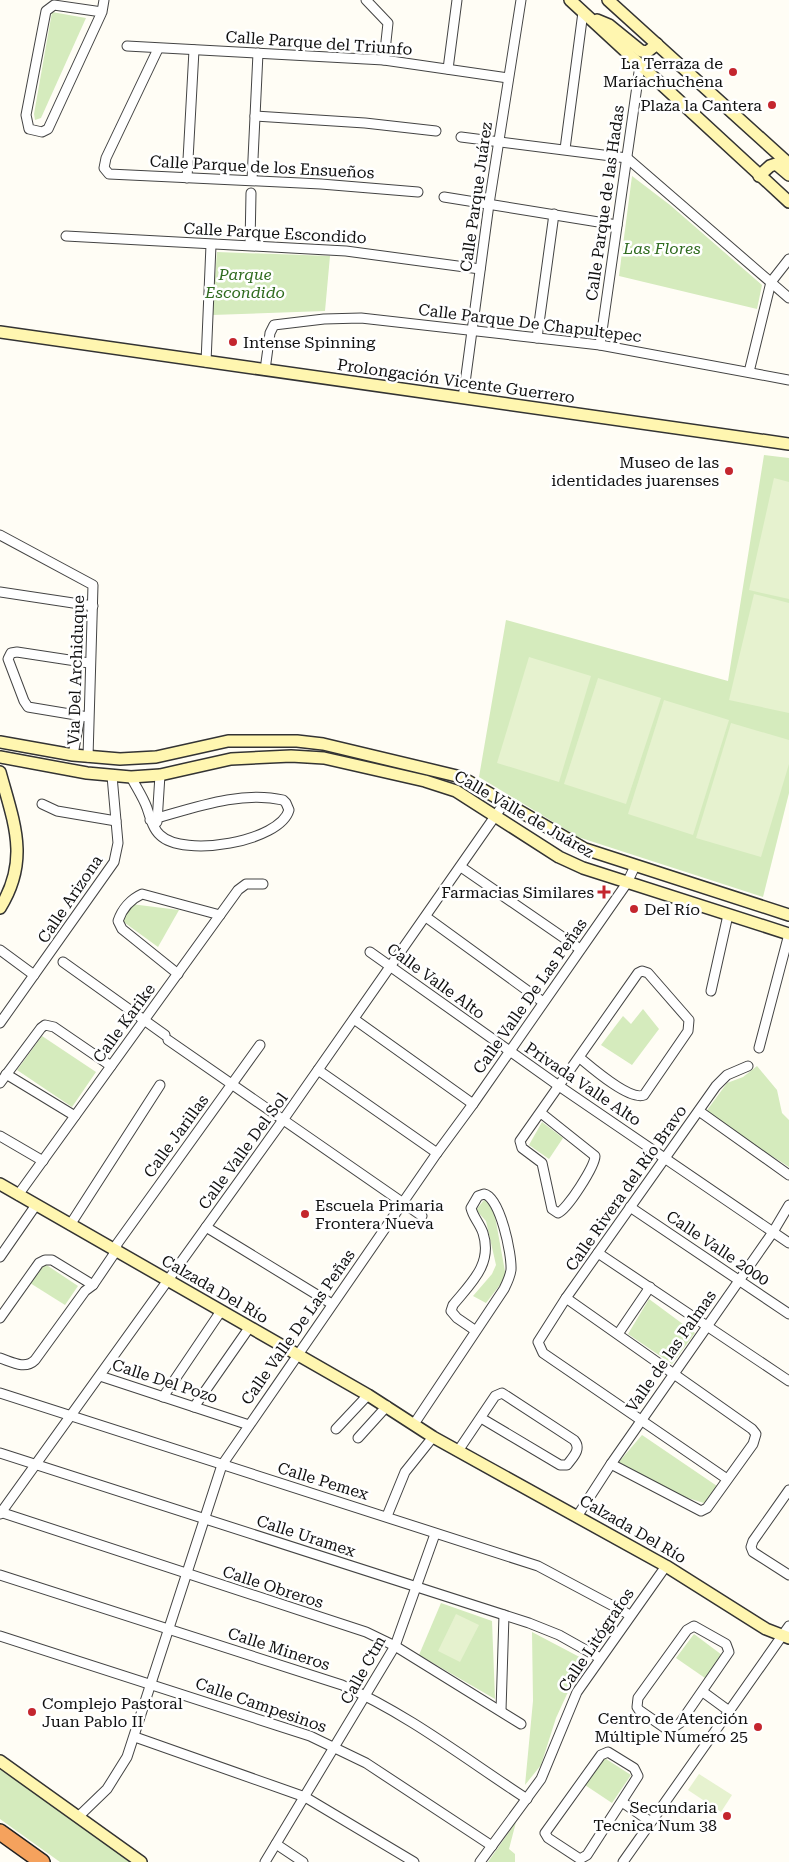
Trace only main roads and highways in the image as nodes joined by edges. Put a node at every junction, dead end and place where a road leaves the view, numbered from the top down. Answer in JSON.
{"nodes":[{"id":1,"x":0,"y":1832,"type":"edge"},
{"id":2,"x":42,"y":1862,"type":"edge"}],
"edges":[{"from":1,"to":2,"type":"highway"}]}
